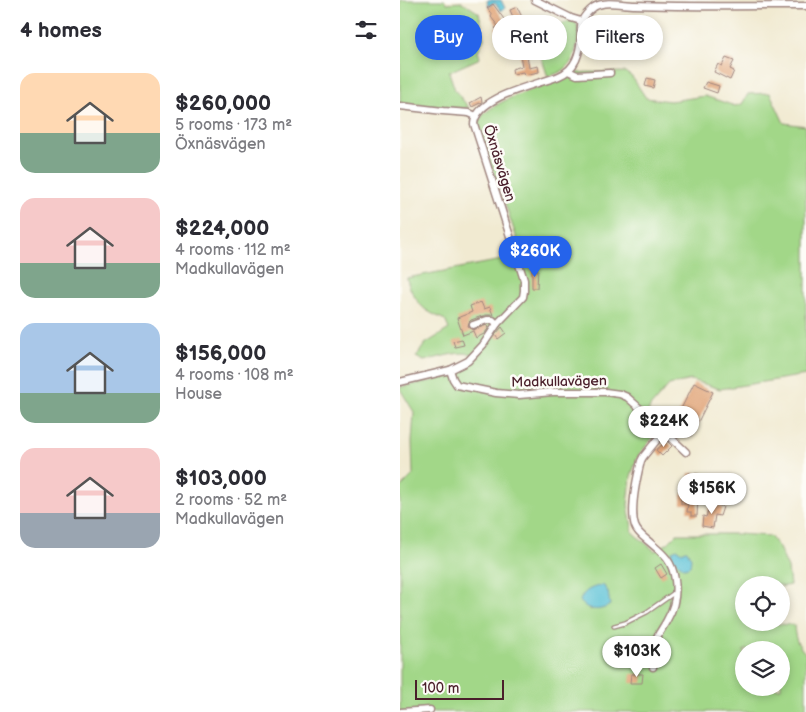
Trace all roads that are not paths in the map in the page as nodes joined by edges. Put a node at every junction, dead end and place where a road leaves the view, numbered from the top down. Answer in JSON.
{"nodes":[{"id":1,"x":535,"y":0,"type":"edge"},
{"id":2,"x":548,"y":3,"type":"edge"},
{"id":3,"x":806,"y":6,"type":"edge"},
{"id":4,"x":585,"y":15,"type":"edge"},
{"id":5,"x":577,"y":20,"type":"edge"},
{"id":6,"x":577,"y":58,"type":"edge"},
{"id":7,"x":568,"y":71,"type":"junction"},
{"id":8,"x":610,"y":73,"type":"dead end"},
{"id":9,"x":400,"y":106,"type":"edge"},
{"id":10,"x":476,"y":116,"type":"junction"},
{"id":11,"x":497,"y":324,"type":"junction"},
{"id":12,"x":473,"y":326,"type":"dead end"},
{"id":13,"x":450,"y":370,"type":"junction"},
{"id":14,"x":400,"y":382,"type":"edge"},
{"id":15,"x":665,"y":430,"type":"junction"},
{"id":16,"x":686,"y":452,"type":"dead end"},
{"id":17,"x":676,"y":592,"type":"junction"},
{"id":18,"x":614,"y":626,"type":"dead end"},
{"id":19,"x":653,"y":667,"type":"dead end"},
{"id":20,"x":430,"y":710,"type":"dead end"},
{"id":21,"x":401,"y":712,"type":"edge"}],
"edges":[{"from":1,"to":2,"type":"street"},
{"from":2,"to":5,"type":"street"},
{"from":3,"to":4,"type":"street"},
{"from":6,"to":7,"type":"street"},
{"from":7,"to":8,"type":"street"},
{"from":7,"to":10,"type":"street","name":"Öxnäsvägen"},
{"from":9,"to":10,"type":"street"},
{"from":10,"to":11,"type":"street","name":"Öxnäsvägen"},
{"from":11,"to":12,"type":"street"},
{"from":11,"to":13,"type":"street","name":"Öxnäsvägen"},
{"from":13,"to":14,"type":"street","name":"Öxnäsvägen"},
{"from":13,"to":15,"type":"street","name":"Madkullavägen"},
{"from":15,"to":16,"type":"street","name":"Madkullavägen"},
{"from":15,"to":17,"type":"street"},
{"from":17,"to":18,"type":"lane"},
{"from":17,"to":19,"type":"street"},
{"from":20,"to":21,"type":"street"}]}
